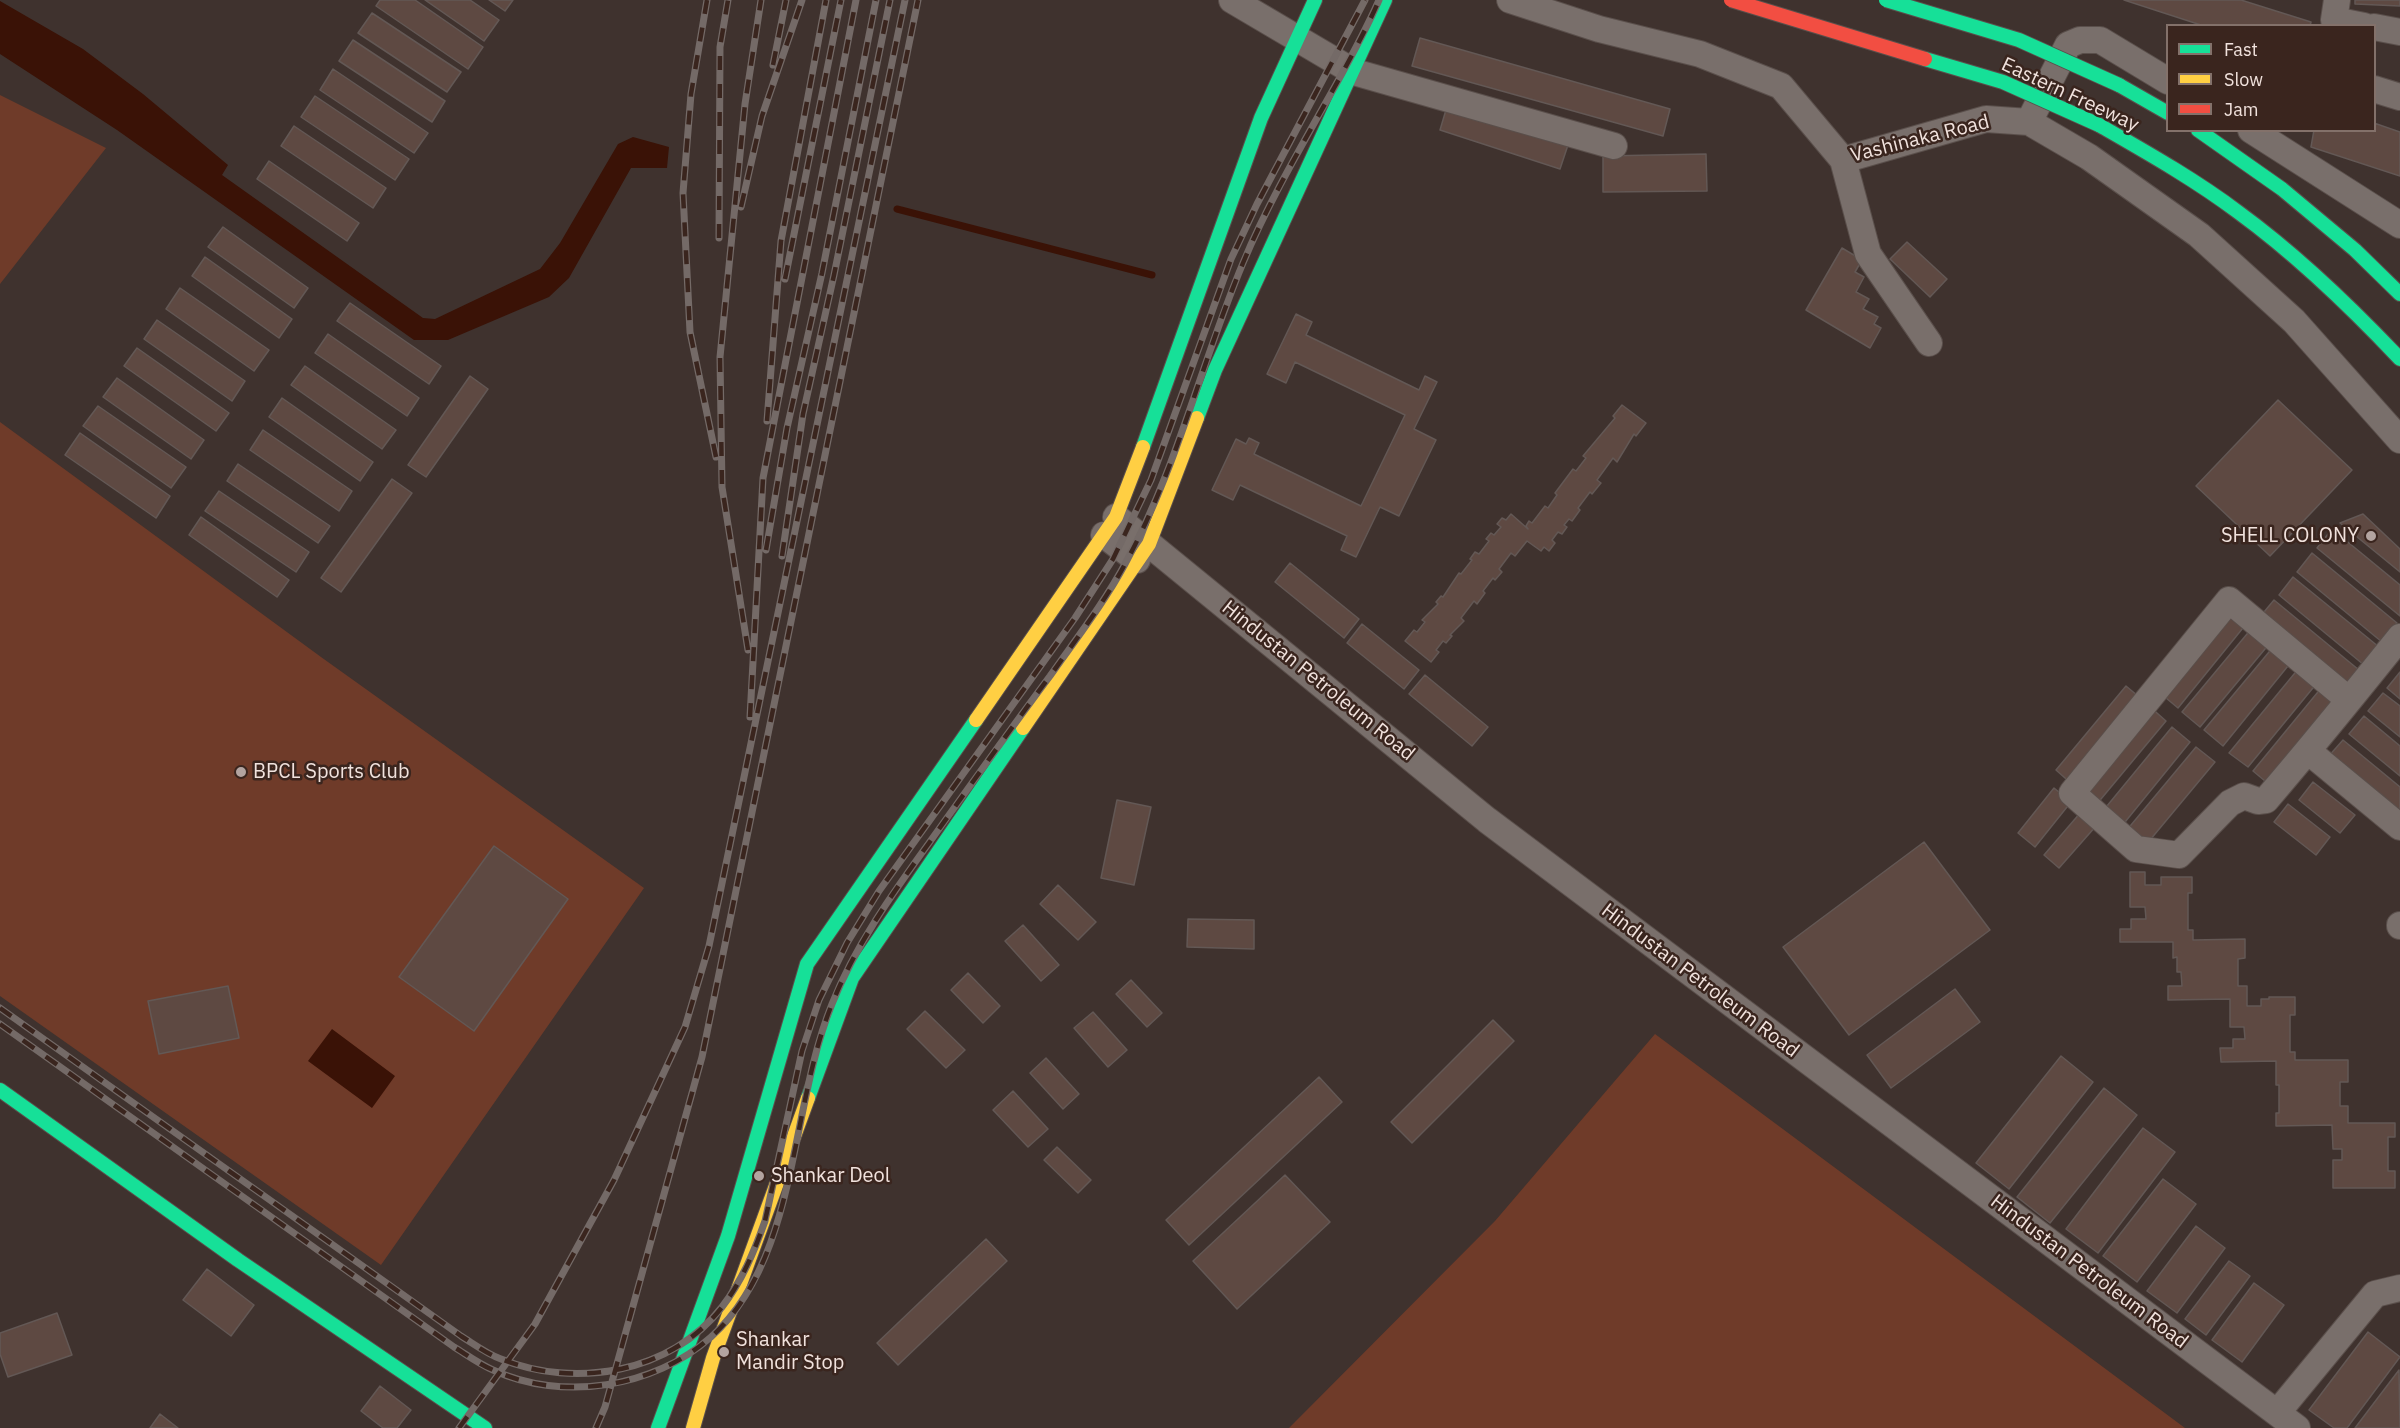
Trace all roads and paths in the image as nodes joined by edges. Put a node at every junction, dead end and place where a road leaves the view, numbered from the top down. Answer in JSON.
{"nodes":[{"id":1,"x":1232,"y":0,"type":"edge"},
{"id":2,"x":1315,"y":0,"type":"edge"},
{"id":3,"x":1385,"y":0,"type":"edge"},
{"id":4,"x":1510,"y":0,"type":"edge"},
{"id":5,"x":1731,"y":0,"type":"edge"},
{"id":6,"x":1886,"y":0,"type":"edge"},
{"id":7,"x":2335,"y":15,"type":"edge"},
{"id":8,"x":2359,"y":24,"type":"edge"},
{"id":9,"x":2376,"y":27,"type":"edge"},
{"id":10,"x":2400,"y":32,"type":"edge"},
{"id":11,"x":1298,"y":40,"type":"junction"},
{"id":12,"x":1354,"y":72,"type":"junction"},
{"id":13,"x":2166,"y":80,"type":"edge"},
{"id":14,"x":2376,"y":90,"type":"edge"},
{"id":15,"x":2400,"y":97,"type":"edge"},
{"id":16,"x":2166,"y":112,"type":"edge"},
{"id":17,"x":2029,"y":122,"type":"junction"},
{"id":18,"x":2201,"y":132,"type":"edge"},
{"id":19,"x":2253,"y":132,"type":"edge"},
{"id":20,"x":1614,"y":146,"type":"dead end"},
{"id":21,"x":1843,"y":160,"type":"junction"},
{"id":22,"x":2400,"y":225,"type":"edge"},
{"id":23,"x":2400,"y":294,"type":"edge"},
{"id":24,"x":1929,"y":344,"type":"dead end"},
{"id":25,"x":2400,"y":359,"type":"edge"},
{"id":26,"x":2400,"y":440,"type":"edge"},
{"id":27,"x":1110,"y":526,"type":"junction"},
{"id":28,"x":1143,"y":552,"type":"junction"},
{"id":29,"x":2400,"y":637,"type":"edge"},
{"id":30,"x":2349,"y":700,"type":"junction"},
{"id":31,"x":2308,"y":751,"type":"junction"},
{"id":32,"x":2400,"y":827,"type":"edge"},
{"id":33,"x":0,"y":1090,"type":"edge"},
{"id":34,"x":2400,"y":1288,"type":"edge"},
{"id":35,"x":2287,"y":1421,"type":"edge"},
{"id":36,"x":485,"y":1428,"type":"edge"},
{"id":37,"x":658,"y":1428,"type":"edge"},
{"id":38,"x":693,"y":1428,"type":"edge"}],
"edges":[{"from":1,"to":11,"type":"street"},
{"from":2,"to":11,"type":"main road"},
{"from":3,"to":12,"type":"main road"},
{"from":4,"to":21,"type":"street","name":"Vashinaka Road"},
{"from":5,"to":25,"type":"main road","name":"Eastern Freeway","bridge":true},
{"from":6,"to":16,"type":"main road","name":"Eastern Freeway","bridge":true},
{"from":7,"to":8,"type":"street"},
{"from":9,"to":10,"type":"street"},
{"from":11,"to":12,"type":"street"},
{"from":11,"to":27,"type":"main road"},
{"from":12,"to":20,"type":"street"},
{"from":12,"to":28,"type":"main road"},
{"from":13,"to":17,"type":"street"},
{"from":14,"to":15,"type":"street"},
{"from":17,"to":21,"type":"street","name":"Vashinaka Road"},
{"from":17,"to":26,"type":"street","name":"Vashinaka Road"},
{"from":18,"to":23,"type":"main road"},
{"from":19,"to":22,"type":"street"},
{"from":21,"to":24,"type":"street"},
{"from":27,"to":28,"type":"street","name":"Hindustan Petroleum Road"},
{"from":27,"to":37,"type":"main road"},
{"from":28,"to":35,"type":"street","name":"Hindustan Petroleum Road"},
{"from":28,"to":38,"type":"main road"},
{"from":29,"to":30,"type":"street"},
{"from":30,"to":31,"type":"street"},
{"from":30,"to":31,"type":"street"},
{"from":31,"to":32,"type":"street"},
{"from":33,"to":36,"type":"main road"},
{"from":34,"to":35,"type":"street"}]}
